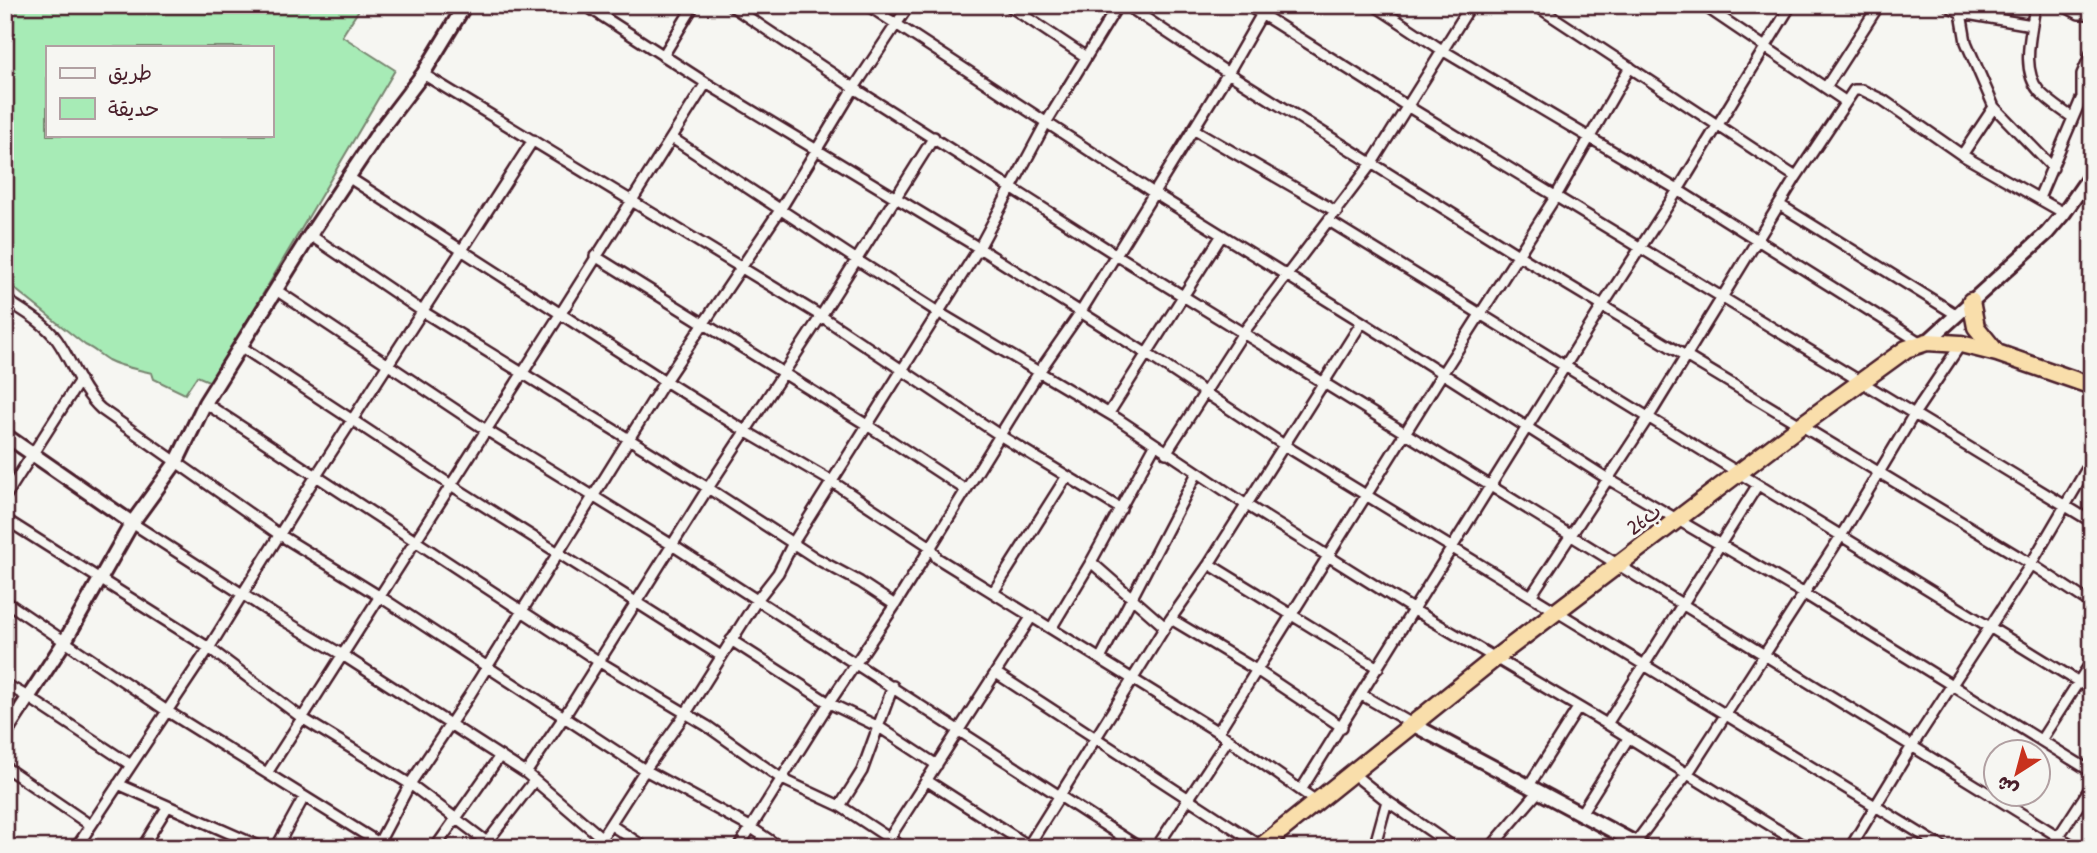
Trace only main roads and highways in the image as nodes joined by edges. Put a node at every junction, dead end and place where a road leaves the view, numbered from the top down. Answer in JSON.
{"nodes":[{"id":1,"x":1971,"y":301,"type":"road end"},
{"id":2,"x":1997,"y":353,"type":"junction"},
{"id":3,"x":2092,"y":386,"type":"edge"},
{"id":4,"x":1266,"y":846,"type":"edge"}],
"edges":[{"from":1,"to":2,"type":"highway"},
{"from":2,"to":3,"type":"highway"},
{"from":2,"to":4,"type":"highway","name":"26ب"}]}
